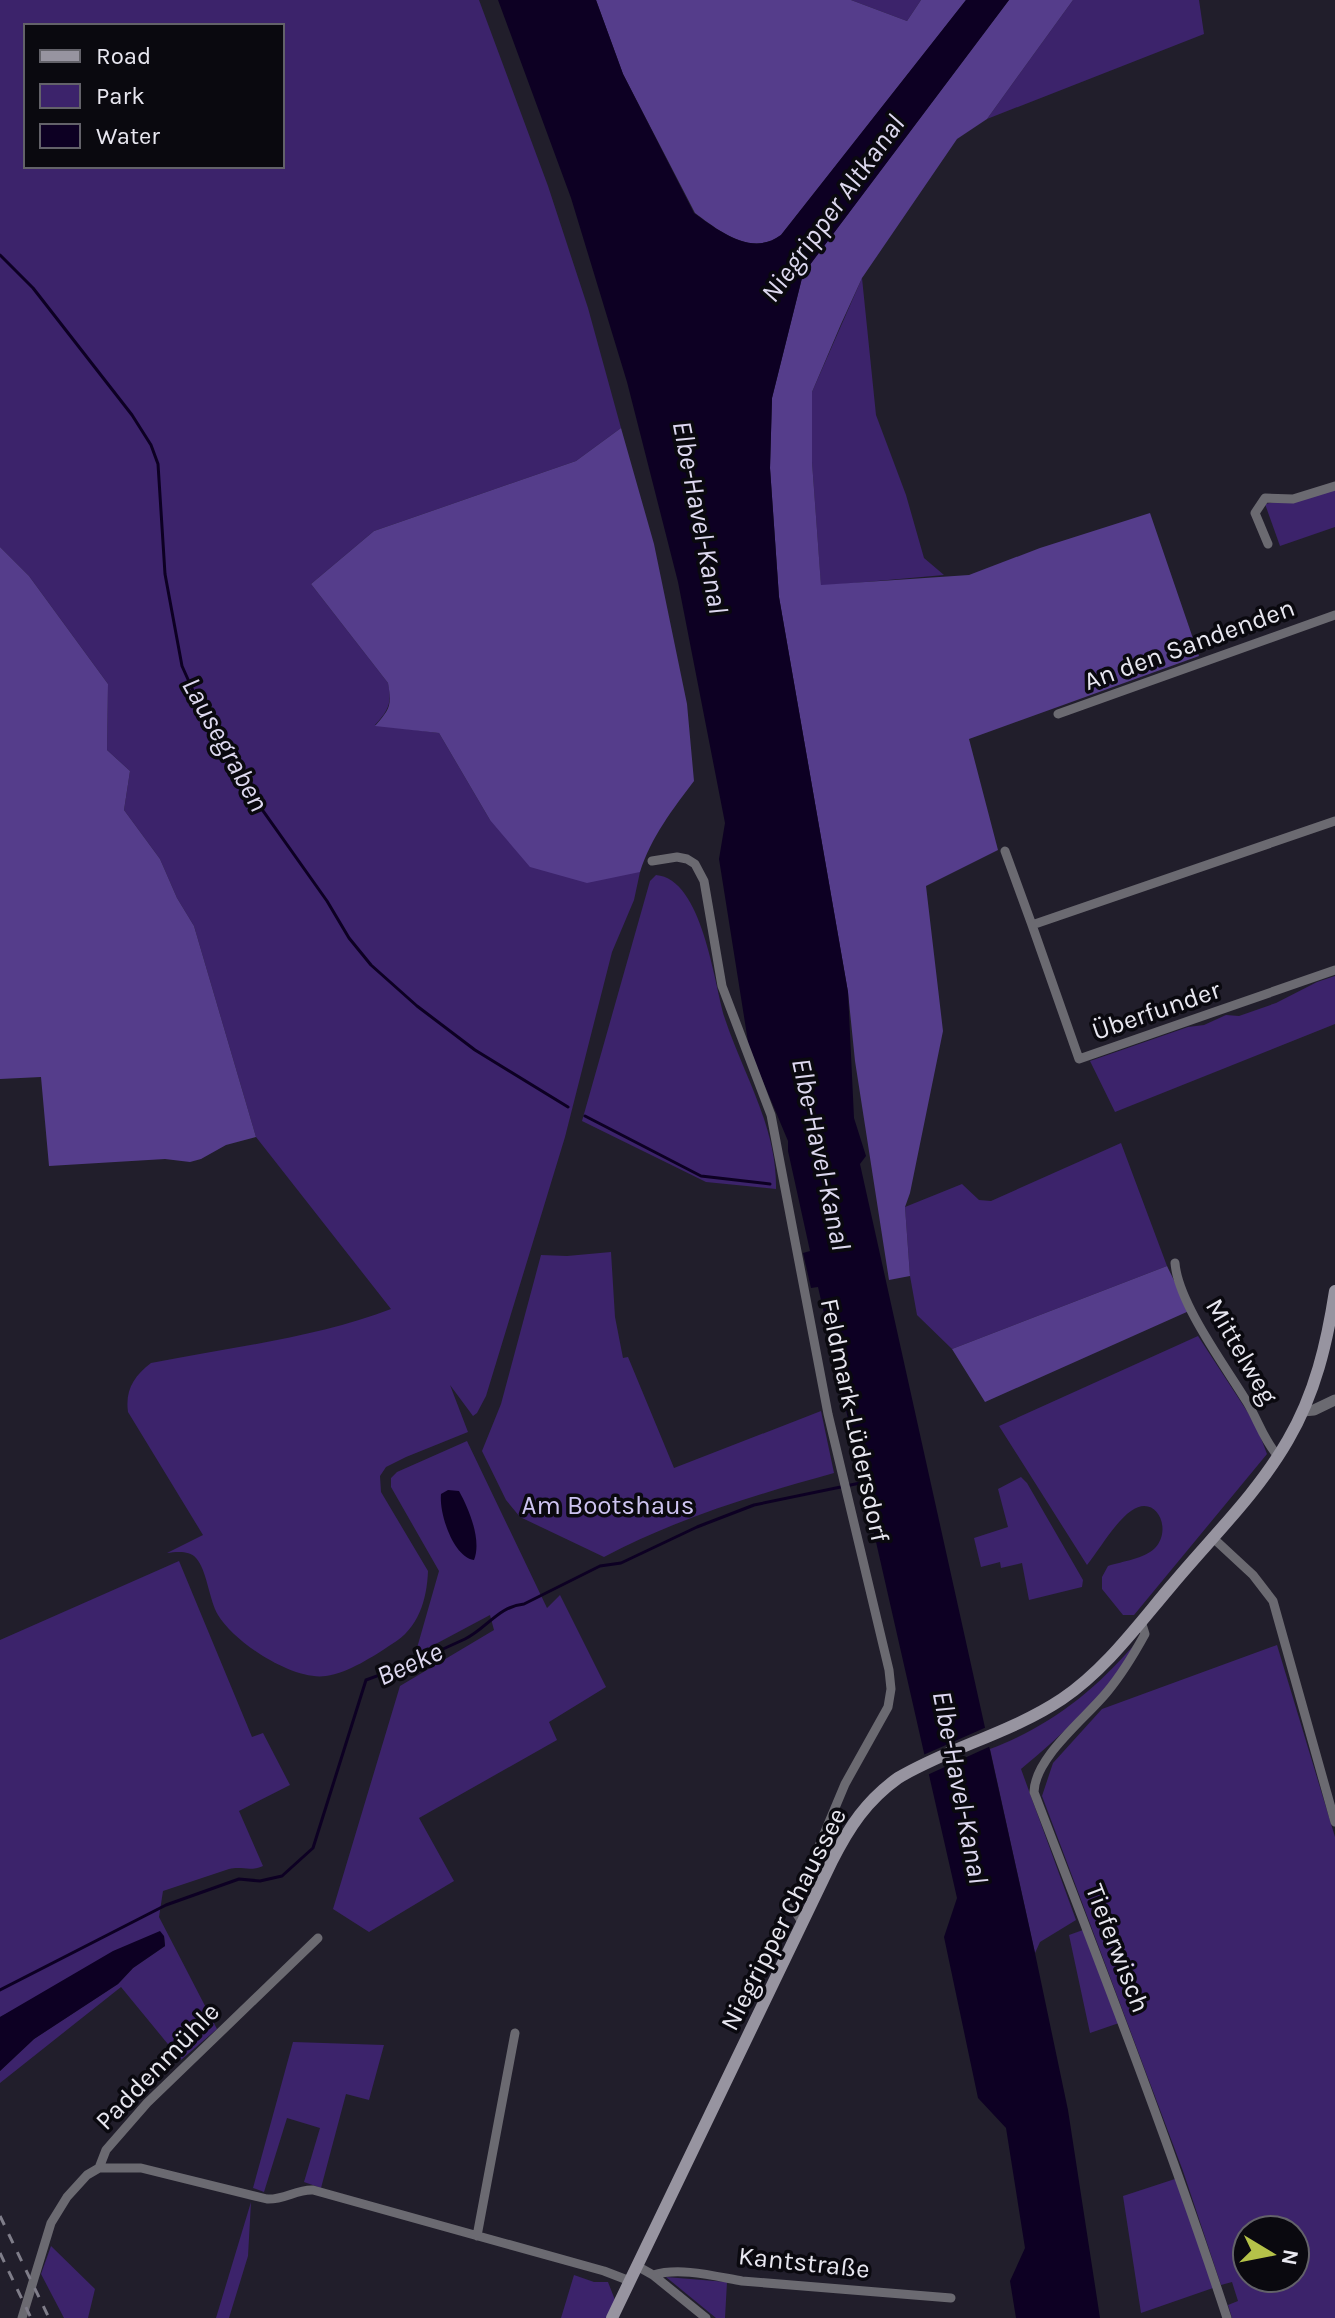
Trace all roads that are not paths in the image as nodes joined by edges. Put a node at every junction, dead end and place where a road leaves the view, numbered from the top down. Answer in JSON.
{"nodes":[{"id":1,"x":1335,"y":486,"type":"edge"},
{"id":2,"x":1268,"y":544,"type":"dead end"},
{"id":3,"x":1335,"y":615,"type":"edge"},
{"id":4,"x":1058,"y":714,"type":"dead end"},
{"id":5,"x":1335,"y":821,"type":"edge"},
{"id":6,"x":1005,"y":851,"type":"dead end"},
{"id":7,"x":652,"y":861,"type":"dead end"},
{"id":8,"x":1032,"y":925,"type":"junction"},
{"id":9,"x":1335,"y":970,"type":"edge"},
{"id":10,"x":1175,"y":1263,"type":"dead end"},
{"id":11,"x":1335,"y":1291,"type":"edge"},
{"id":12,"x":1335,"y":1400,"type":"edge"},
{"id":13,"x":1303,"y":1411,"type":"junction"},
{"id":14,"x":1278,"y":1456,"type":"junction"},
{"id":15,"x":1212,"y":1537,"type":"junction"},
{"id":16,"x":1141,"y":1621,"type":"junction"},
{"id":17,"x":1335,"y":1822,"type":"edge"},
{"id":18,"x":802,"y":1922,"type":"junction"},
{"id":19,"x":318,"y":1938,"type":"dead end"},
{"id":20,"x":515,"y":2033,"type":"dead end"},
{"id":21,"x":99,"y":2168,"type":"junction"},
{"id":22,"x":477,"y":2236,"type":"junction"},
{"id":23,"x":637,"y":2266,"type":"junction"},
{"id":24,"x":653,"y":2275,"type":"junction"},
{"id":25,"x":630,"y":2281,"type":"junction"},
{"id":26,"x":951,"y":2298,"type":"dead end"},
{"id":27,"x":22,"y":2318,"type":"edge"},
{"id":28,"x":612,"y":2318,"type":"edge"},
{"id":29,"x":706,"y":2318,"type":"edge"},
{"id":30,"x":1227,"y":2318,"type":"edge"}],
"edges":[{"from":1,"to":2,"type":"street"},
{"from":3,"to":4,"type":"street","name":"An den Sandenden"},
{"from":5,"to":8,"type":"street"},
{"from":6,"to":8,"type":"street","name":"Überfunder"},
{"from":7,"to":18,"type":"street","name":"Feldmark-Lüdersdorf"},
{"from":8,"to":9,"type":"street","name":"Überfunder"},
{"from":10,"to":14,"type":"street","name":"Mittelweg"},
{"from":11,"to":13,"type":"main road","name":"Niegripper Chaussee"},
{"from":12,"to":13,"type":"street"},
{"from":13,"to":14,"type":"main road","name":"Niegripper Chaussee"},
{"from":14,"to":15,"type":"main road","name":"Niegripper Chaussee"},
{"from":15,"to":16,"type":"main road","name":"Niegripper Chaussee"},
{"from":15,"to":17,"type":"street"},
{"from":16,"to":18,"type":"main road","name":"Niegripper Chaussee"},
{"from":16,"to":30,"type":"street","name":"Tieferwisch"},
{"from":18,"to":23,"type":"main road","name":"Niegripper Chaussee"},
{"from":19,"to":21,"type":"street","name":"Paddenmühle"},
{"from":20,"to":22,"type":"street"},
{"from":21,"to":22,"type":"street"},
{"from":21,"to":27,"type":"street","name":"Paddenmühle"},
{"from":22,"to":25,"type":"street"},
{"from":23,"to":24,"type":"street"},
{"from":23,"to":25,"type":"main road","name":"Niegripper Chaussee"},
{"from":24,"to":26,"type":"street","name":"Kantstraße"},
{"from":24,"to":29,"type":"street"},
{"from":25,"to":28,"type":"main road","name":"Niegripper Chaussee"}]}
